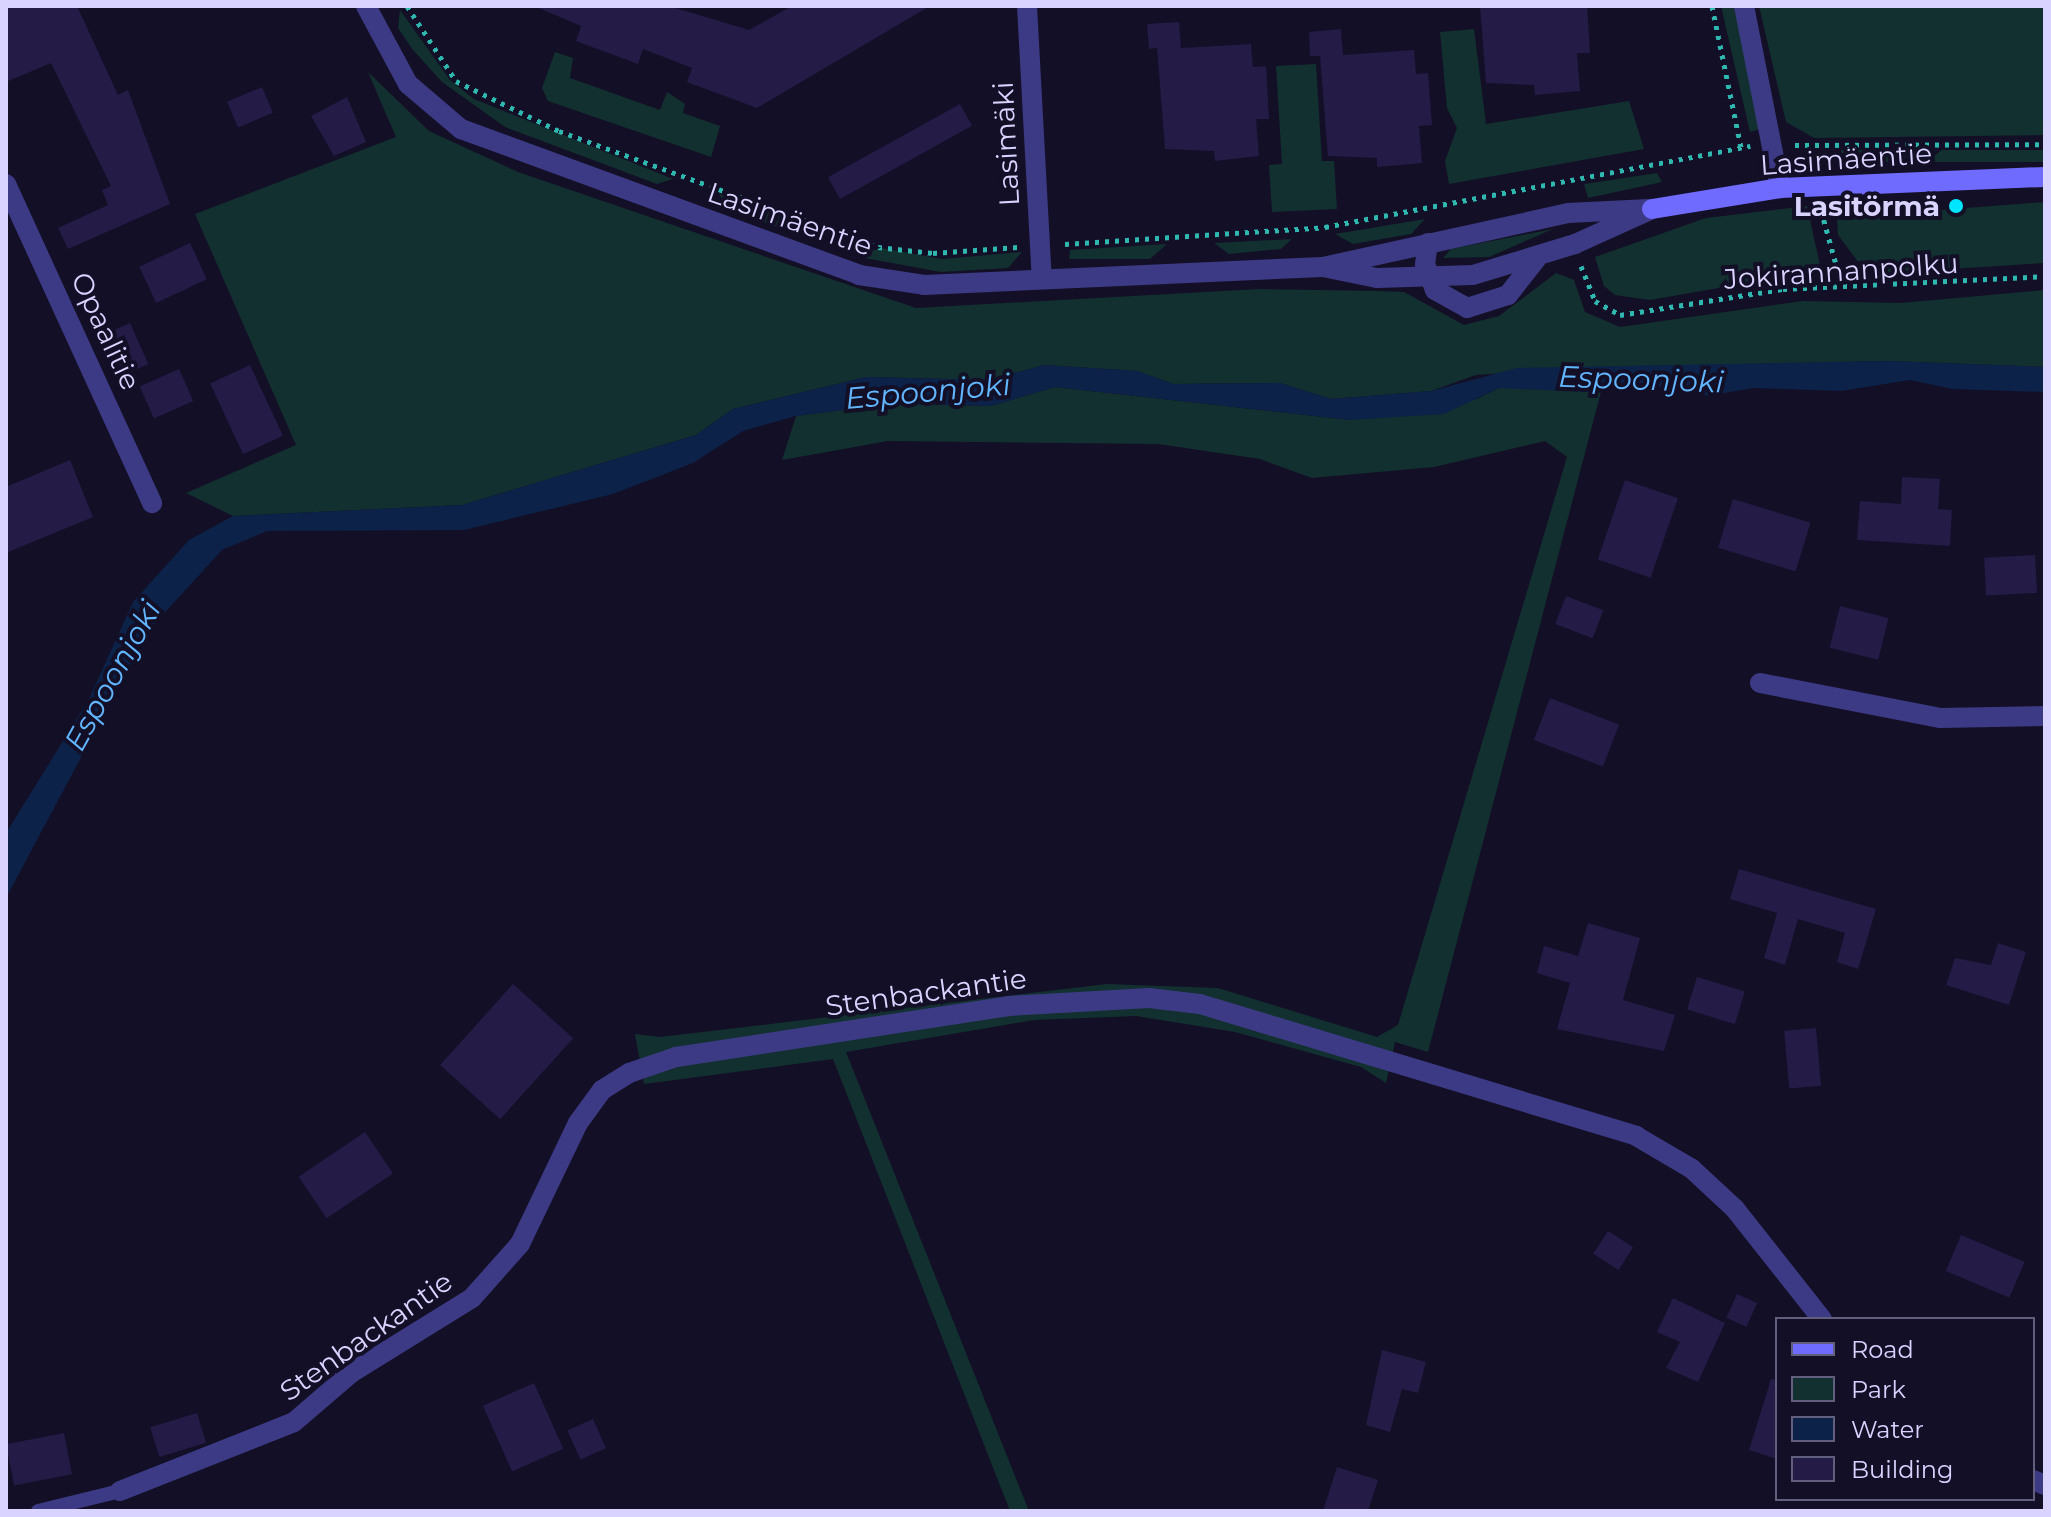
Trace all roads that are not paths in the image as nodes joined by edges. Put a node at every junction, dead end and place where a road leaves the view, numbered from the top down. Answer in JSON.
{"nodes":[{"id":1,"x":366,"y":6,"type":"edge"},
{"id":2,"x":1027,"y":6,"type":"edge"},
{"id":3,"x":1744,"y":6,"type":"edge"},
{"id":4,"x":2045,"y":177,"type":"edge"},
{"id":5,"x":6,"y":184,"type":"edge"},
{"id":6,"x":1780,"y":188,"type":"junction"},
{"id":7,"x":1652,"y":209,"type":"junction"},
{"id":8,"x":1428,"y":243,"type":"junction"},
{"id":9,"x":1537,"y":258,"type":"junction"},
{"id":10,"x":1323,"y":267,"type":"junction"},
{"id":11,"x":1428,"y":276,"type":"junction"},
{"id":12,"x":1042,"y":279,"type":"junction"},
{"id":13,"x":152,"y":503,"type":"dead end"},
{"id":14,"x":1760,"y":683,"type":"dead end"},
{"id":15,"x":2045,"y":716,"type":"edge"},
{"id":16,"x":1820,"y":1317,"type":"edge"},
{"id":17,"x":120,"y":1491,"type":"joint"},
{"id":18,"x":38,"y":1511,"type":"edge"}],
"edges":[{"from":1,"to":12,"type":"street","name":"Lasimäentie"},
{"from":2,"to":12,"type":"street","name":"Lasimäki"},
{"from":3,"to":6,"type":"street"},
{"from":4,"to":6,"type":"street","name":"Lasimäentie"},
{"from":5,"to":13,"type":"street","name":"Opaalitie"},
{"from":6,"to":7,"type":"street","name":"Lasimäentie"},
{"from":7,"to":8,"type":"street","name":"Lasimäentie"},
{"from":7,"to":9,"type":"street","name":"Lasimäentie"},
{"from":8,"to":10,"type":"street","name":"Lasimäentie"},
{"from":8,"to":11,"type":"street"},
{"from":9,"to":11,"type":"street","name":"Lasimäentie"},
{"from":9,"to":11,"type":"street","name":"Lasimäentie"},
{"from":10,"to":11,"type":"street","name":"Lasimäentie"},
{"from":10,"to":12,"type":"street","name":"Lasimäentie"},
{"from":14,"to":15,"type":"street"},
{"from":16,"to":17,"type":"street","name":"Stenbackantie"},
{"from":17,"to":18,"type":"lane"}]}
